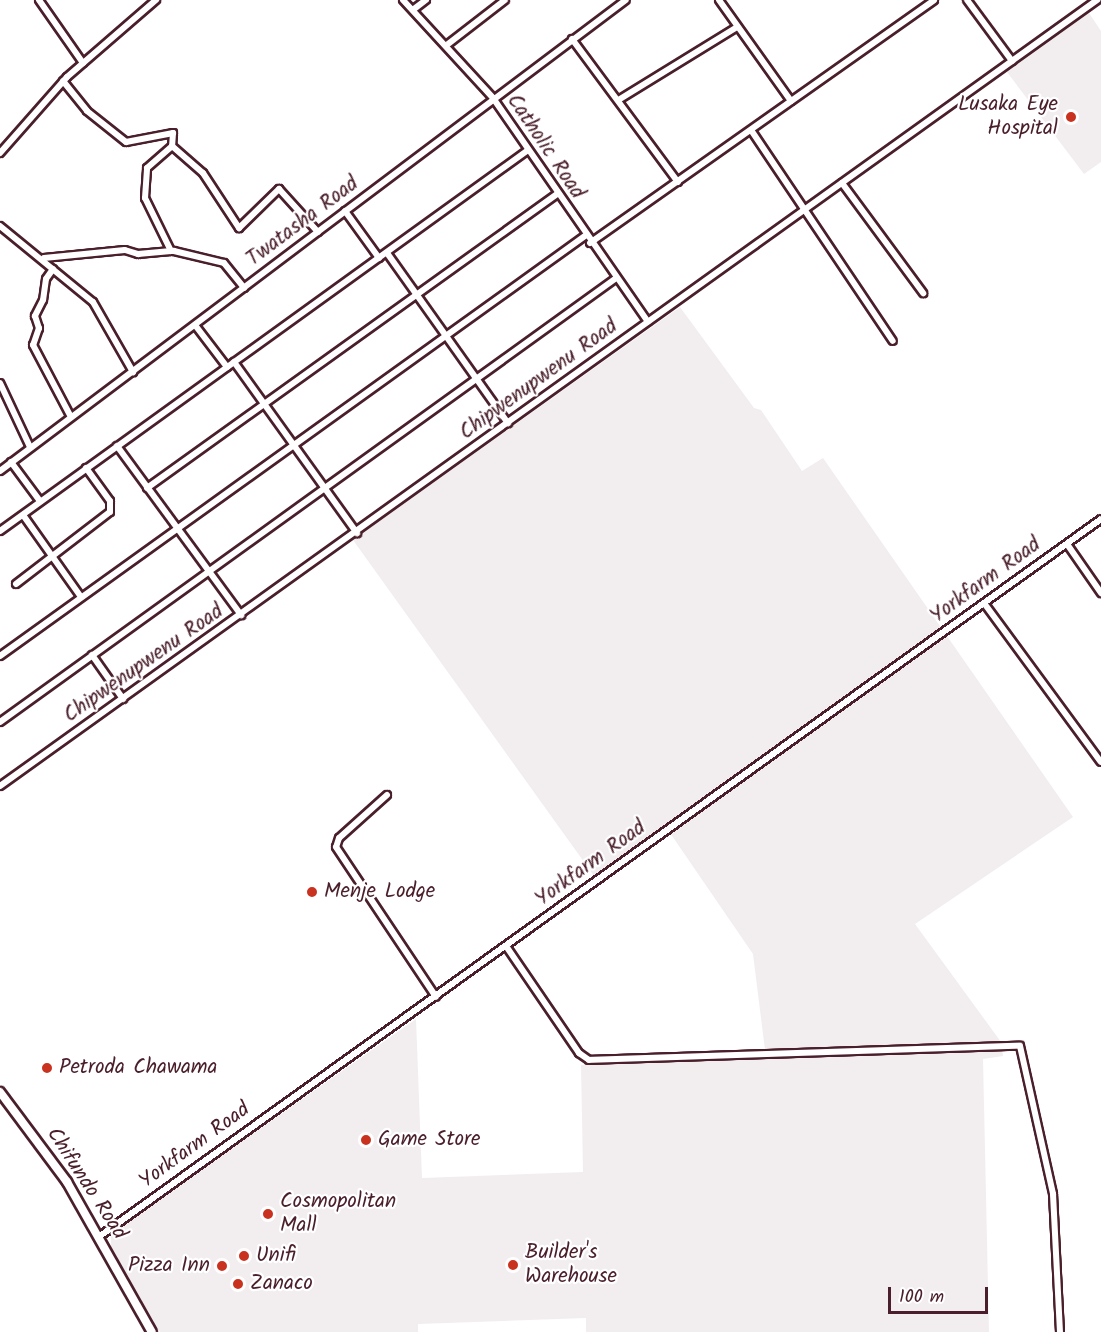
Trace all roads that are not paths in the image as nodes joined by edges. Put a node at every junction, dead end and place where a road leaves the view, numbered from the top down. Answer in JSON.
{"nodes":[{"id":1,"x":40,"y":0,"type":"edge"},
{"id":2,"x":156,"y":0,"type":"edge"},
{"id":3,"x":403,"y":0,"type":"edge"},
{"id":4,"x":426,"y":0,"type":"edge"},
{"id":5,"x":505,"y":0,"type":"edge"},
{"id":6,"x":626,"y":0,"type":"edge"},
{"id":7,"x":719,"y":0,"type":"edge"},
{"id":8,"x":934,"y":0,"type":"edge"},
{"id":9,"x":967,"y":0,"type":"edge"},
{"id":10,"x":1093,"y":1,"type":"edge"},
{"id":11,"x":414,"y":9,"type":"junction"},
{"id":12,"x":737,"y":27,"type":"junction"},
{"id":13,"x":572,"y":39,"type":"junction"},
{"id":14,"x":447,"y":44,"type":"junction"},
{"id":15,"x":1012,"y":61,"type":"junction"},
{"id":16,"x":84,"y":63,"type":"junction"},
{"id":17,"x":63,"y":81,"type":"junction"},
{"id":18,"x":494,"y":98,"type":"junction"},
{"id":19,"x":620,"y":99,"type":"junction"},
{"id":20,"x":791,"y":100,"type":"junction"},
{"id":21,"x":751,"y":130,"type":"junction"},
{"id":22,"x":172,"y":146,"type":"junction"},
{"id":23,"x":528,"y":150,"type":"junction"},
{"id":24,"x":0,"y":153,"type":"edge"},
{"id":25,"x":678,"y":182,"type":"junction"},
{"id":26,"x":842,"y":183,"type":"junction"},
{"id":27,"x":557,"y":194,"type":"junction"},
{"id":28,"x":806,"y":209,"type":"junction"},
{"id":29,"x":345,"y":211,"type":"junction"},
{"id":30,"x":0,"y":226,"type":"edge"},
{"id":31,"x":318,"y":232,"type":"junction"},
{"id":32,"x":585,"y":236,"type":"junction"},
{"id":33,"x":590,"y":243,"type":"junction"},
{"id":34,"x":171,"y":251,"type":"junction"},
{"id":35,"x":387,"y":253,"type":"junction"},
{"id":36,"x":44,"y":258,"type":"junction"},
{"id":37,"x":379,"y":258,"type":"junction"},
{"id":38,"x":53,"y":269,"type":"junction"},
{"id":39,"x":615,"y":279,"type":"junction"},
{"id":40,"x":244,"y":288,"type":"junction"},
{"id":41,"x":923,"y":293,"type":"dead end"},
{"id":42,"x":416,"y":296,"type":"junction"},
{"id":43,"x":648,"y":322,"type":"junction"},
{"id":44,"x":195,"y":325,"type":"junction"},
{"id":45,"x":446,"y":338,"type":"junction"},
{"id":46,"x":893,"y":341,"type":"dead end"},
{"id":47,"x":234,"y":362,"type":"junction"},
{"id":48,"x":227,"y":367,"type":"junction"},
{"id":49,"x":133,"y":372,"type":"junction"},
{"id":50,"x":477,"y":379,"type":"junction"},
{"id":51,"x":0,"y":383,"type":"edge"},
{"id":52,"x":264,"y":404,"type":"junction"},
{"id":53,"x":71,"y":417,"type":"junction"},
{"id":54,"x":508,"y":423,"type":"junction"},
{"id":55,"x":117,"y":446,"type":"junction"},
{"id":56,"x":294,"y":446,"type":"junction"},
{"id":57,"x":30,"y":447,"type":"junction"},
{"id":58,"x":11,"y":462,"type":"junction"},
{"id":59,"x":86,"y":468,"type":"junction"},
{"id":60,"x":0,"y":471,"type":"edge"},
{"id":61,"x":147,"y":488,"type":"junction"},
{"id":62,"x":324,"y":488,"type":"junction"},
{"id":63,"x":40,"y":501,"type":"junction"},
{"id":64,"x":22,"y":515,"type":"junction"},
{"id":65,"x":1101,"y":519,"type":"edge"},
{"id":66,"x":178,"y":529,"type":"junction"},
{"id":67,"x":0,"y":531,"type":"edge"},
{"id":68,"x":357,"y":533,"type":"junction"},
{"id":69,"x":1067,"y":544,"type":"junction"},
{"id":70,"x":54,"y":557,"type":"junction"},
{"id":71,"x":209,"y":570,"type":"junction"},
{"id":72,"x":16,"y":584,"type":"dead end"},
{"id":73,"x":1101,"y":593,"type":"edge"},
{"id":74,"x":81,"y":597,"type":"junction"},
{"id":75,"x":984,"y":603,"type":"junction"},
{"id":76,"x":241,"y":615,"type":"junction"},
{"id":77,"x":92,"y":655,"type":"junction"},
{"id":78,"x":0,"y":656,"type":"edge"},
{"id":79,"x":123,"y":699,"type":"junction"},
{"id":80,"x":0,"y":722,"type":"edge"},
{"id":81,"x":1101,"y":762,"type":"edge"},
{"id":82,"x":0,"y":786,"type":"edge"},
{"id":83,"x":387,"y":795,"type":"dead end"},
{"id":84,"x":506,"y":946,"type":"junction"},
{"id":85,"x":436,"y":997,"type":"junction"},
{"id":86,"x":0,"y":1092,"type":"edge"},
{"id":87,"x":100,"y":1236,"type":"junction"},
{"id":88,"x":152,"y":1332,"type":"edge"},
{"id":89,"x":1060,"y":1332,"type":"edge"}],
"edges":[{"from":1,"to":16,"type":"street"},
{"from":2,"to":16,"type":"street"},
{"from":3,"to":11,"type":"street","name":"Catholic Road"},
{"from":4,"to":11,"type":"street"},
{"from":5,"to":14,"type":"street"},
{"from":6,"to":13,"type":"street","name":"Twatasha Road"},
{"from":7,"to":12,"type":"street"},
{"from":8,"to":20,"type":"street"},
{"from":9,"to":15,"type":"street"},
{"from":10,"to":15,"type":"street","name":"Chipwenupwenu Road"},
{"from":11,"to":14,"type":"street","name":"Catholic Road"},
{"from":12,"to":19,"type":"street"},
{"from":12,"to":20,"type":"street"},
{"from":13,"to":18,"type":"street","name":"Twatasha Road"},
{"from":13,"to":19,"type":"street"},
{"from":14,"to":18,"type":"street","name":"Catholic Road"},
{"from":15,"to":26,"type":"street","name":"Chipwenupwenu Road"},
{"from":16,"to":17,"type":"street"},
{"from":17,"to":22,"type":"street"},
{"from":17,"to":24,"type":"street"},
{"from":18,"to":23,"type":"street","name":"Catholic Road"},
{"from":18,"to":29,"type":"street","name":"Twatasha Road"},
{"from":19,"to":25,"type":"street"},
{"from":20,"to":21,"type":"street"},
{"from":21,"to":25,"type":"street"},
{"from":21,"to":28,"type":"street"},
{"from":22,"to":31,"type":"street"},
{"from":22,"to":34,"type":"street"},
{"from":23,"to":27,"type":"street","name":"Catholic Road"},
{"from":23,"to":35,"type":"street"},
{"from":25,"to":33,"type":"street"},
{"from":26,"to":28,"type":"street","name":"Chipwenupwenu Road"},
{"from":26,"to":41,"type":"street"},
{"from":27,"to":32,"type":"street","name":"Catholic Road"},
{"from":27,"to":42,"type":"street"},
{"from":28,"to":43,"type":"street","name":"Chipwenupwenu Road"},
{"from":28,"to":46,"type":"street"},
{"from":29,"to":31,"type":"street","name":"Twatasha Road"},
{"from":29,"to":37,"type":"street"},
{"from":30,"to":36,"type":"street"},
{"from":31,"to":40,"type":"street","name":"Twatasha Road"},
{"from":32,"to":33,"type":"street","name":"Catholic Road"},
{"from":32,"to":45,"type":"street"},
{"from":33,"to":39,"type":"street","name":"Catholic Road"},
{"from":34,"to":36,"type":"street"},
{"from":34,"to":40,"type":"street"},
{"from":35,"to":37,"type":"street"},
{"from":35,"to":42,"type":"street"},
{"from":36,"to":38,"type":"street"},
{"from":37,"to":47,"type":"street"},
{"from":38,"to":49,"type":"street"},
{"from":38,"to":53,"type":"street"},
{"from":39,"to":43,"type":"street","name":"Catholic Road"},
{"from":39,"to":50,"type":"street"},
{"from":40,"to":44,"type":"street","name":"Twatasha Road"},
{"from":42,"to":45,"type":"street"},
{"from":42,"to":52,"type":"street"},
{"from":43,"to":54,"type":"street","name":"Chipwenupwenu Road"},
{"from":44,"to":48,"type":"street"},
{"from":44,"to":49,"type":"street","name":"Twatasha Road"},
{"from":45,"to":50,"type":"street"},
{"from":45,"to":56,"type":"street"},
{"from":47,"to":48,"type":"street"},
{"from":47,"to":52,"type":"street"},
{"from":48,"to":55,"type":"street"},
{"from":49,"to":53,"type":"street","name":"Twatasha Road"},
{"from":50,"to":54,"type":"street"},
{"from":50,"to":62,"type":"street"},
{"from":51,"to":57,"type":"street"},
{"from":52,"to":56,"type":"street"},
{"from":52,"to":61,"type":"street"},
{"from":53,"to":57,"type":"street","name":"Twatasha Road"},
{"from":54,"to":68,"type":"street","name":"Chipwenupwenu Road"},
{"from":55,"to":59,"type":"street"},
{"from":55,"to":61,"type":"street"},
{"from":56,"to":62,"type":"street"},
{"from":56,"to":66,"type":"street"},
{"from":57,"to":58,"type":"street","name":"Twatasha Road"},
{"from":58,"to":60,"type":"street","name":"Twatasha Road"},
{"from":58,"to":63,"type":"street"},
{"from":59,"to":63,"type":"street"},
{"from":59,"to":70,"type":"street"},
{"from":61,"to":66,"type":"street"},
{"from":62,"to":68,"type":"street"},
{"from":62,"to":71,"type":"street"},
{"from":63,"to":64,"type":"street"},
{"from":64,"to":67,"type":"street"},
{"from":64,"to":70,"type":"street"},
{"from":65,"to":69,"type":"street","name":"Yorkfarm Road"},
{"from":66,"to":71,"type":"street"},
{"from":66,"to":74,"type":"street"},
{"from":68,"to":76,"type":"street","name":"Chipwenupwenu Road"},
{"from":69,"to":73,"type":"street"},
{"from":69,"to":75,"type":"street","name":"Yorkfarm Road"},
{"from":70,"to":72,"type":"street"},
{"from":70,"to":74,"type":"street"},
{"from":71,"to":76,"type":"street"},
{"from":71,"to":77,"type":"street"},
{"from":74,"to":78,"type":"street"},
{"from":75,"to":81,"type":"street"},
{"from":75,"to":84,"type":"street","name":"Yorkfarm Road"},
{"from":76,"to":79,"type":"street","name":"Chipwenupwenu Road"},
{"from":77,"to":79,"type":"street"},
{"from":77,"to":80,"type":"street"},
{"from":79,"to":82,"type":"street","name":"Chipwenupwenu Road"},
{"from":83,"to":85,"type":"street"},
{"from":84,"to":85,"type":"street","name":"Yorkfarm Road"},
{"from":84,"to":89,"type":"street"},
{"from":85,"to":87,"type":"street","name":"Yorkfarm Road"},
{"from":86,"to":87,"type":"street","name":"Chifundo Road"},
{"from":87,"to":88,"type":"street","name":"Chifundo Road"}]}
